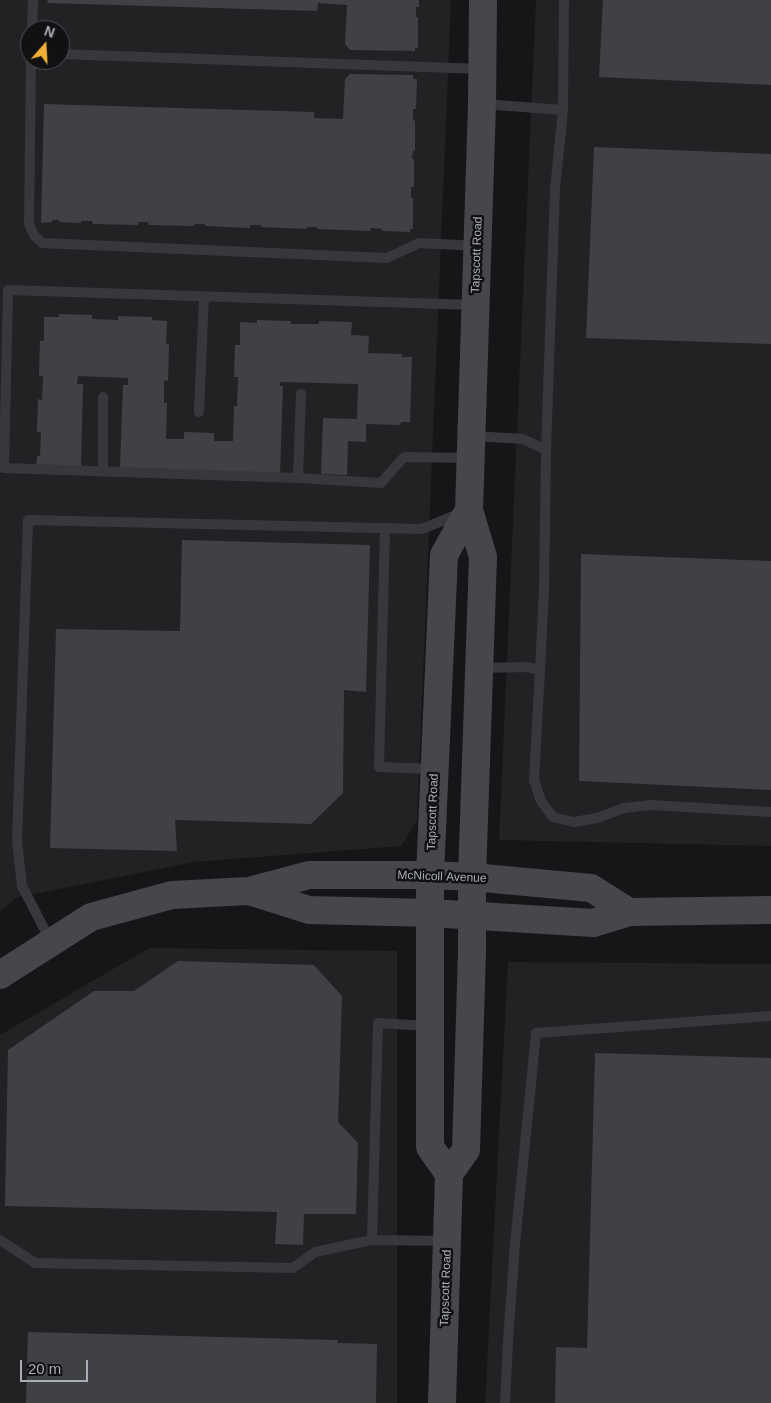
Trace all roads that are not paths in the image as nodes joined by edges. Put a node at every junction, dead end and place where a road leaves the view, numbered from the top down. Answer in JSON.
{"nodes":[{"id":1,"x":33,"y":0,"type":"edge"},
{"id":2,"x":483,"y":0,"type":"edge"},
{"id":3,"x":564,"y":0,"type":"edge"},
{"id":4,"x":32,"y":20,"type":"edge"},
{"id":5,"x":70,"y":54,"type":"edge"},
{"id":6,"x":482,"y":69,"type":"junction"},
{"id":7,"x":31,"y":70,"type":"edge"},
{"id":8,"x":482,"y":104,"type":"junction"},
{"id":9,"x":563,"y":110,"type":"junction"},
{"id":10,"x":477,"y":246,"type":"junction"},
{"id":11,"x":204,"y":297,"type":"junction"},
{"id":12,"x":475,"y":305,"type":"junction"},
{"id":13,"x":301,"y":394,"type":"dead end"},
{"id":14,"x":103,"y":397,"type":"dead end"},
{"id":15,"x":199,"y":412,"type":"dead end"},
{"id":16,"x":471,"y":447,"type":"junction"},
{"id":17,"x":546,"y":450,"type":"junction"},
{"id":18,"x":103,"y":472,"type":"junction"},
{"id":19,"x":298,"y":478,"type":"junction"},
{"id":20,"x":469,"y":510,"type":"junction"},
{"id":21,"x":385,"y":528,"type":"junction"},
{"id":22,"x":479,"y":668,"type":"junction"},
{"id":23,"x":540,"y":670,"type":"junction"},
{"id":24,"x":435,"y":769,"type":"junction"},
{"id":25,"x":771,"y":812,"type":"edge"},
{"id":26,"x":430,"y":875,"type":"junction"},
{"id":27,"x":472,"y":877,"type":"junction"},
{"id":28,"x":249,"y":891,"type":"junction"},
{"id":29,"x":771,"y":910,"type":"edge"},
{"id":30,"x":629,"y":912,"type":"junction"},
{"id":31,"x":430,"y":913,"type":"junction"},
{"id":32,"x":472,"y":915,"type":"junction"},
{"id":33,"x":52,"y":942,"type":"junction"},
{"id":34,"x":0,"y":976,"type":"edge"},
{"id":35,"x":771,"y":1016,"type":"edge"},
{"id":36,"x":430,"y":1026,"type":"junction"},
{"id":37,"x":449,"y":1174,"type":"junction"},
{"id":38,"x":0,"y":1240,"type":"edge"},
{"id":39,"x":372,"y":1240,"type":"junction"},
{"id":40,"x":448,"y":1241,"type":"junction"},
{"id":41,"x":442,"y":1403,"type":"edge"},
{"id":42,"x":505,"y":1403,"type":"edge"}],
"edges":[{"from":1,"to":4,"type":"lane"},
{"from":2,"to":6,"type":"street","name":"Tapscott Road"},
{"from":3,"to":9,"type":"lane"},
{"from":5,"to":6,"type":"lane"},
{"from":6,"to":8,"type":"street","name":"Tapscott Road"},
{"from":7,"to":10,"type":"lane"},
{"from":8,"to":9,"type":"lane"},
{"from":8,"to":10,"type":"street","name":"Tapscott Road"},
{"from":9,"to":17,"type":"lane"},
{"from":10,"to":12,"type":"street","name":"Tapscott Road"},
{"from":11,"to":12,"type":"lane"},
{"from":11,"to":15,"type":"lane"},
{"from":11,"to":18,"type":"lane"},
{"from":12,"to":16,"type":"street","name":"Tapscott Road"},
{"from":13,"to":19,"type":"lane"},
{"from":14,"to":18,"type":"lane"},
{"from":16,"to":17,"type":"lane"},
{"from":16,"to":19,"type":"lane"},
{"from":16,"to":20,"type":"street","name":"Tapscott Road"},
{"from":17,"to":23,"type":"lane"},
{"from":18,"to":19,"type":"lane"},
{"from":20,"to":21,"type":"lane"},
{"from":20,"to":22,"type":"street","name":"Tapscott Road"},
{"from":20,"to":24,"type":"street","name":"Tapscott Road"},
{"from":21,"to":24,"type":"lane"},
{"from":21,"to":33,"type":"lane"},
{"from":22,"to":23,"type":"lane"},
{"from":22,"to":27,"type":"street","name":"Tapscott Road"},
{"from":23,"to":25,"type":"lane"},
{"from":24,"to":26,"type":"street","name":"Tapscott Road"},
{"from":26,"to":27,"type":"street","name":"McNicoll Avenue"},
{"from":26,"to":28,"type":"street","name":"McNicoll Avenue"},
{"from":26,"to":31,"type":"street","name":"Tapscott Road"},
{"from":27,"to":30,"type":"street","name":"McNicoll Avenue"},
{"from":27,"to":32,"type":"street","name":"Tapscott Road"},
{"from":28,"to":31,"type":"street","name":"McNicoll Avenue"},
{"from":28,"to":33,"type":"street","name":"McNicoll Avenue"},
{"from":29,"to":30,"type":"street","name":"McNicoll Avenue"},
{"from":30,"to":32,"type":"street","name":"McNicoll Avenue"},
{"from":31,"to":32,"type":"street","name":"McNicoll Avenue"},
{"from":31,"to":36,"type":"street","name":"Tapscott Road"},
{"from":32,"to":37,"type":"street","name":"Tapscott Road"},
{"from":33,"to":34,"type":"street","name":"McNicoll Avenue"},
{"from":35,"to":42,"type":"lane"},
{"from":36,"to":37,"type":"street","name":"Tapscott Road"},
{"from":36,"to":39,"type":"lane"},
{"from":37,"to":40,"type":"street","name":"Tapscott Road"},
{"from":38,"to":39,"type":"lane"},
{"from":39,"to":40,"type":"lane"},
{"from":40,"to":41,"type":"street","name":"Tapscott Road"}]}
